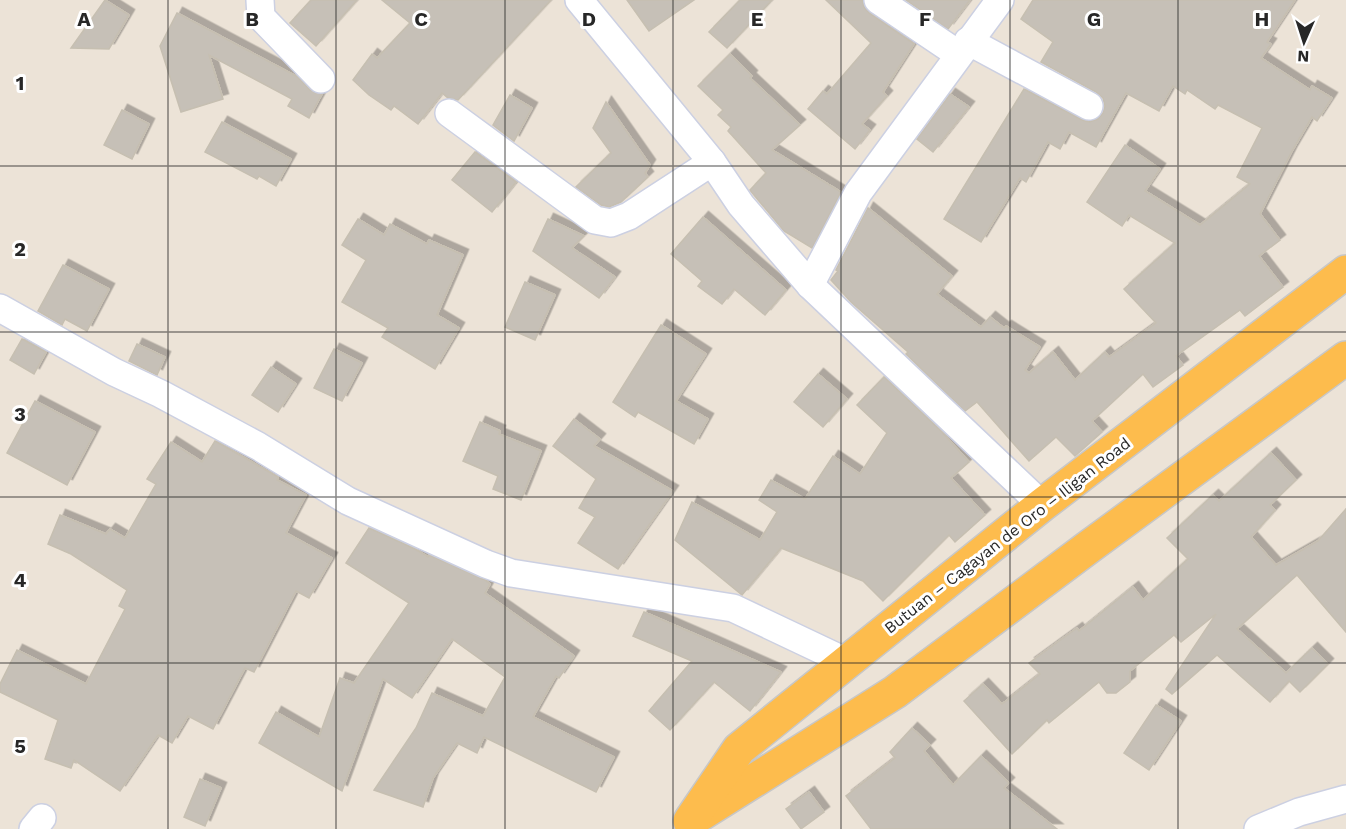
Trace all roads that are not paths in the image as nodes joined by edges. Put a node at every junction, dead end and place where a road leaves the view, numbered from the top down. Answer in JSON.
{"nodes":[{"id":1,"x":260,"y":0,"type":"edge"},
{"id":2,"x":579,"y":0,"type":"edge"},
{"id":3,"x":878,"y":0,"type":"edge"},
{"id":4,"x":1000,"y":0,"type":"edge"},
{"id":5,"x":963,"y":48,"type":"junction"},
{"id":6,"x":321,"y":79,"type":"dead end"},
{"id":7,"x":1089,"y":106,"type":"dead end"},
{"id":8,"x":449,"y":113,"type":"dead end"},
{"id":9,"x":712,"y":162,"type":"junction"},
{"id":10,"x":1346,"y":272,"type":"edge"},
{"id":11,"x":810,"y":285,"type":"junction"},
{"id":12,"x":0,"y":308,"type":"edge"},
{"id":13,"x":1346,"y":358,"type":"edge"},
{"id":14,"x":1042,"y":505,"type":"junction"},
{"id":15,"x":847,"y":662,"type":"junction"},
{"id":16,"x":1346,"y":799,"type":"edge"},
{"id":17,"x":685,"y":825,"type":"edge"},
{"id":18,"x":1258,"y":829,"type":"edge"}],
"edges":[{"from":1,"to":6,"type":"street"},
{"from":2,"to":9,"type":"street"},
{"from":3,"to":5,"type":"street"},
{"from":4,"to":5,"type":"street"},
{"from":5,"to":7,"type":"street"},
{"from":5,"to":11,"type":"street"},
{"from":8,"to":9,"type":"street"},
{"from":9,"to":11,"type":"street"},
{"from":10,"to":14,"type":"highway","name":"Butuan – Cagayan de Oro – Iligan Road"},
{"from":11,"to":14,"type":"street"},
{"from":12,"to":15,"type":"street"},
{"from":13,"to":17,"type":"highway","name":"Butuan – Cagayan de Oro – Iligan Road"},
{"from":14,"to":15,"type":"highway","name":"Butuan – Cagayan de Oro – Iligan Road"},
{"from":15,"to":17,"type":"highway","name":"Butuan – Cagayan de Oro – Iligan Road"},
{"from":16,"to":18,"type":"street"}]}
